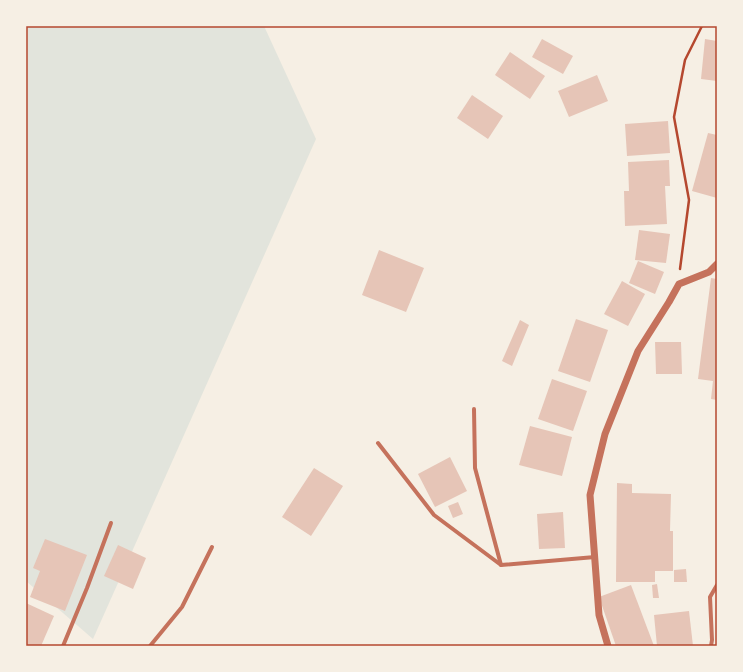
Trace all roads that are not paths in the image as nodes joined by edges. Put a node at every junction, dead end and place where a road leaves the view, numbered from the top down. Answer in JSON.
{"nodes":[{"id":1,"x":717,"y":264,"type":"edge"},
{"id":2,"x":474,"y":409,"type":"dead end"},
{"id":3,"x":378,"y":443,"type":"dead end"},
{"id":4,"x":111,"y":523,"type":"dead end"},
{"id":5,"x":212,"y":547,"type":"dead end"},
{"id":6,"x":595,"y":557,"type":"junction"},
{"id":7,"x":501,"y":565,"type":"junction"},
{"id":8,"x":717,"y":585,"type":"edge"},
{"id":9,"x":62,"y":646,"type":"edge"},
{"id":10,"x":150,"y":646,"type":"edge"},
{"id":11,"x":608,"y":646,"type":"edge"},
{"id":12,"x":711,"y":646,"type":"edge"}],
"edges":[{"from":1,"to":6,"type":"street"},
{"from":2,"to":7,"type":"street"},
{"from":3,"to":7,"type":"street"},
{"from":4,"to":9,"type":"street"},
{"from":5,"to":10,"type":"street"},
{"from":6,"to":7,"type":"street"},
{"from":6,"to":11,"type":"street"},
{"from":8,"to":12,"type":"street"}]}
